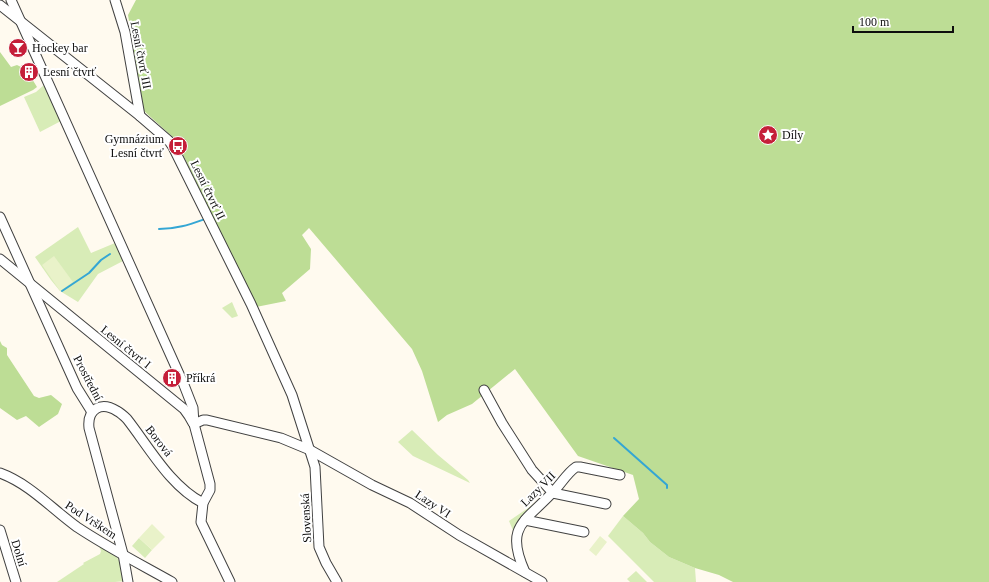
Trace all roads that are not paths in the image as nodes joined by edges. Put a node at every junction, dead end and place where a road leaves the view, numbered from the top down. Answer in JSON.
{"nodes":[{"id":1,"x":11,"y":0,"type":"edge"},
{"id":2,"x":116,"y":0,"type":"edge"},
{"id":3,"x":0,"y":5,"type":"edge"},
{"id":4,"x":21,"y":23,"type":"junction"},
{"id":5,"x":140,"y":116,"type":"junction"},
{"id":6,"x":0,"y":217,"type":"edge"},
{"id":7,"x":13,"y":245,"type":"junction"},
{"id":8,"x":0,"y":258,"type":"edge"},
{"id":9,"x":31,"y":285,"type":"junction"},
{"id":10,"x":59,"y":308,"type":"junction"},
{"id":11,"x":45,"y":317,"type":"junction"},
{"id":12,"x":186,"y":390,"type":"junction"},
{"id":13,"x":484,"y":390,"type":"dead end"},
{"id":14,"x":172,"y":399,"type":"junction"},
{"id":15,"x":92,"y":412,"type":"junction"},
{"id":16,"x":194,"y":424,"type":"junction"},
{"id":17,"x":310,"y":450,"type":"junction"},
{"id":18,"x":0,"y":473,"type":"edge"},
{"id":19,"x":620,"y":475,"type":"dead end"},
{"id":20,"x":553,"y":493,"type":"junction"},
{"id":21,"x":203,"y":503,"type":"junction"},
{"id":22,"x":606,"y":504,"type":"dead end"},
{"id":23,"x":525,"y":520,"type":"junction"},
{"id":24,"x":0,"y":530,"type":"edge"},
{"id":25,"x":584,"y":532,"type":"dead end"},
{"id":26,"x":123,"y":554,"type":"junction"},
{"id":27,"x":525,"y":572,"type":"junction"},
{"id":28,"x":16,"y":582,"type":"edge"},
{"id":29,"x":128,"y":582,"type":"edge"},
{"id":30,"x":172,"y":582,"type":"edge"},
{"id":31,"x":230,"y":582,"type":"edge"},
{"id":32,"x":337,"y":582,"type":"edge"},
{"id":33,"x":540,"y":582,"type":"edge"}],
"edges":[{"from":1,"to":4,"type":"street"},
{"from":2,"to":5,"type":"street","name":"Lesní čtvrť III"},
{"from":3,"to":4,"type":"street","name":"Lesní čtvrť II"},
{"from":4,"to":5,"type":"street","name":"Lesní čtvrť II"},
{"from":4,"to":12,"type":"street"},
{"from":5,"to":17,"type":"street","name":"Lesní čtvrť II"},
{"from":6,"to":7,"type":"street","name":"Prostřední"},
{"from":7,"to":8,"type":"street"},
{"from":7,"to":9,"type":"street","name":"Prostřední"},
{"from":8,"to":9,"type":"street","name":"Lesní čtvrť I"},
{"from":9,"to":10,"type":"street","name":"Lesní čtvrť I"},
{"from":9,"to":11,"type":"street","name":"Prostřední"},
{"from":10,"to":11,"type":"street"},
{"from":10,"to":14,"type":"street","name":"Lesní čtvrť I"},
{"from":11,"to":15,"type":"street","name":"Prostřední"},
{"from":12,"to":14,"type":"street"},
{"from":12,"to":16,"type":"street"},
{"from":13,"to":20,"type":"street"},
{"from":14,"to":16,"type":"street","name":"Lesní čtvrť I"},
{"from":15,"to":21,"type":"street","name":"Borová"},
{"from":15,"to":26,"type":"street","name":"Prostřední"},
{"from":16,"to":17,"type":"street"},
{"from":16,"to":21,"type":"street"},
{"from":17,"to":27,"type":"street","name":"Lazy VI"},
{"from":17,"to":32,"type":"street","name":"Slovenská"},
{"from":18,"to":26,"type":"street","name":"Pod Vrškem"},
{"from":19,"to":20,"type":"street","name":"Lazy VII"},
{"from":20,"to":22,"type":"street"},
{"from":20,"to":23,"type":"street","name":"Lazy VII"},
{"from":21,"to":31,"type":"street"},
{"from":23,"to":25,"type":"street"},
{"from":23,"to":27,"type":"street","name":"Lazy VII"},
{"from":24,"to":28,"type":"street","name":"Dolní"},
{"from":26,"to":29,"type":"street","name":"Prostřední"},
{"from":26,"to":30,"type":"street","name":"Pod Vrškem"},
{"from":27,"to":33,"type":"street","name":"Lazy VI"}]}
